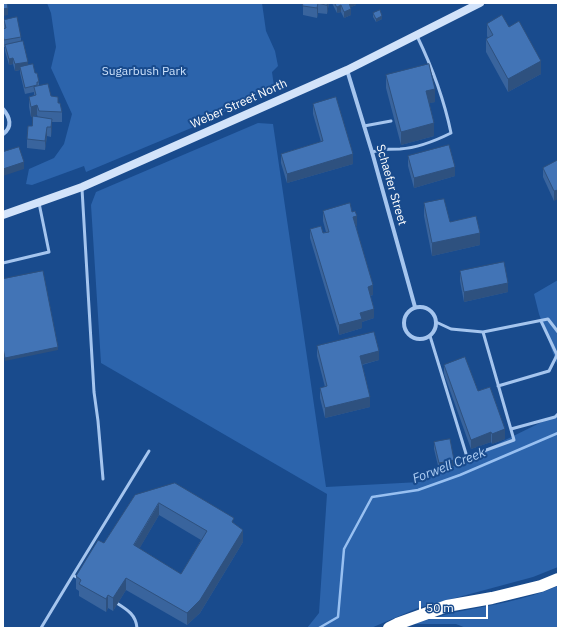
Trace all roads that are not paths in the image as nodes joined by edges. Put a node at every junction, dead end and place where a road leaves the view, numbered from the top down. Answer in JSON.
{"nodes":[{"id":1,"x":480,"y":3,"type":"edge"},
{"id":2,"x":416,"y":36,"type":"junction"},
{"id":3,"x":347,"y":70,"type":"junction"},
{"id":4,"x":3,"y":109,"type":"edge"},
{"id":5,"x":391,"y":121,"type":"dead end"},
{"id":6,"x":364,"y":126,"type":"junction"},
{"id":7,"x":3,"y":134,"type":"edge"},
{"id":8,"x":372,"y":152,"type":"junction"},
{"id":9,"x":82,"y":187,"type":"junction"},
{"id":10,"x":39,"y":203,"type":"junction"},
{"id":11,"x":3,"y":215,"type":"edge"},
{"id":12,"x":3,"y":263,"type":"edge"},
{"id":13,"x":415,"y":307,"type":"junction"},
{"id":14,"x":541,"y":321,"type":"junction"},
{"id":15,"x":436,"y":322,"type":"junction"},
{"id":16,"x":483,"y":332,"type":"junction"},
{"id":17,"x":558,"y":332,"type":"edge"},
{"id":18,"x":430,"y":336,"type":"junction"},
{"id":19,"x":498,"y":386,"type":"junction"},
{"id":20,"x":558,"y":414,"type":"edge"},
{"id":21,"x":511,"y":430,"type":"junction"},
{"id":22,"x":149,"y":450,"type":"dead end"},
{"id":23,"x":103,"y":479,"type":"dead end"},
{"id":24,"x":73,"y":575,"type":"junction"},
{"id":25,"x":558,"y":579,"type":"edge"},
{"id":26,"x":84,"y":582,"type":"edge"},
{"id":27,"x":113,"y":601,"type":"edge"},
{"id":28,"x":41,"y":628,"type":"edge"},
{"id":29,"x":137,"y":628,"type":"edge"},
{"id":30,"x":390,"y":628,"type":"edge"}],
"edges":[{"from":1,"to":2,"type":"main road","name":"Weber Street North"},
{"from":2,"to":3,"type":"main road","name":"Weber Street North"},
{"from":2,"to":8,"type":"lane"},
{"from":3,"to":6,"type":"street","name":"Schaefer Street"},
{"from":3,"to":9,"type":"main road","name":"Weber Street North"},
{"from":4,"to":7,"type":"street"},
{"from":5,"to":6,"type":"lane"},
{"from":6,"to":8,"type":"street","name":"Schaefer Street"},
{"from":8,"to":13,"type":"street","name":"Schaefer Street"},
{"from":9,"to":10,"type":"main road","name":"Weber Street North"},
{"from":9,"to":23,"type":"lane"},
{"from":10,"to":11,"type":"main road","name":"Weber Street North"},
{"from":10,"to":12,"type":"lane"},
{"from":13,"to":15,"type":"street"},
{"from":13,"to":18,"type":"street"},
{"from":14,"to":16,"type":"lane"},
{"from":14,"to":17,"type":"lane"},
{"from":14,"to":19,"type":"lane"},
{"from":15,"to":16,"type":"lane"},
{"from":15,"to":18,"type":"street"},
{"from":16,"to":19,"type":"lane"},
{"from":18,"to":21,"type":"lane"},
{"from":19,"to":21,"type":"lane"},
{"from":20,"to":21,"type":"lane"},
{"from":22,"to":24,"type":"lane"},
{"from":24,"to":26,"type":"lane"},
{"from":24,"to":28,"type":"lane"},
{"from":25,"to":30,"type":"highway"},
{"from":27,"to":29,"type":"lane"}]}
